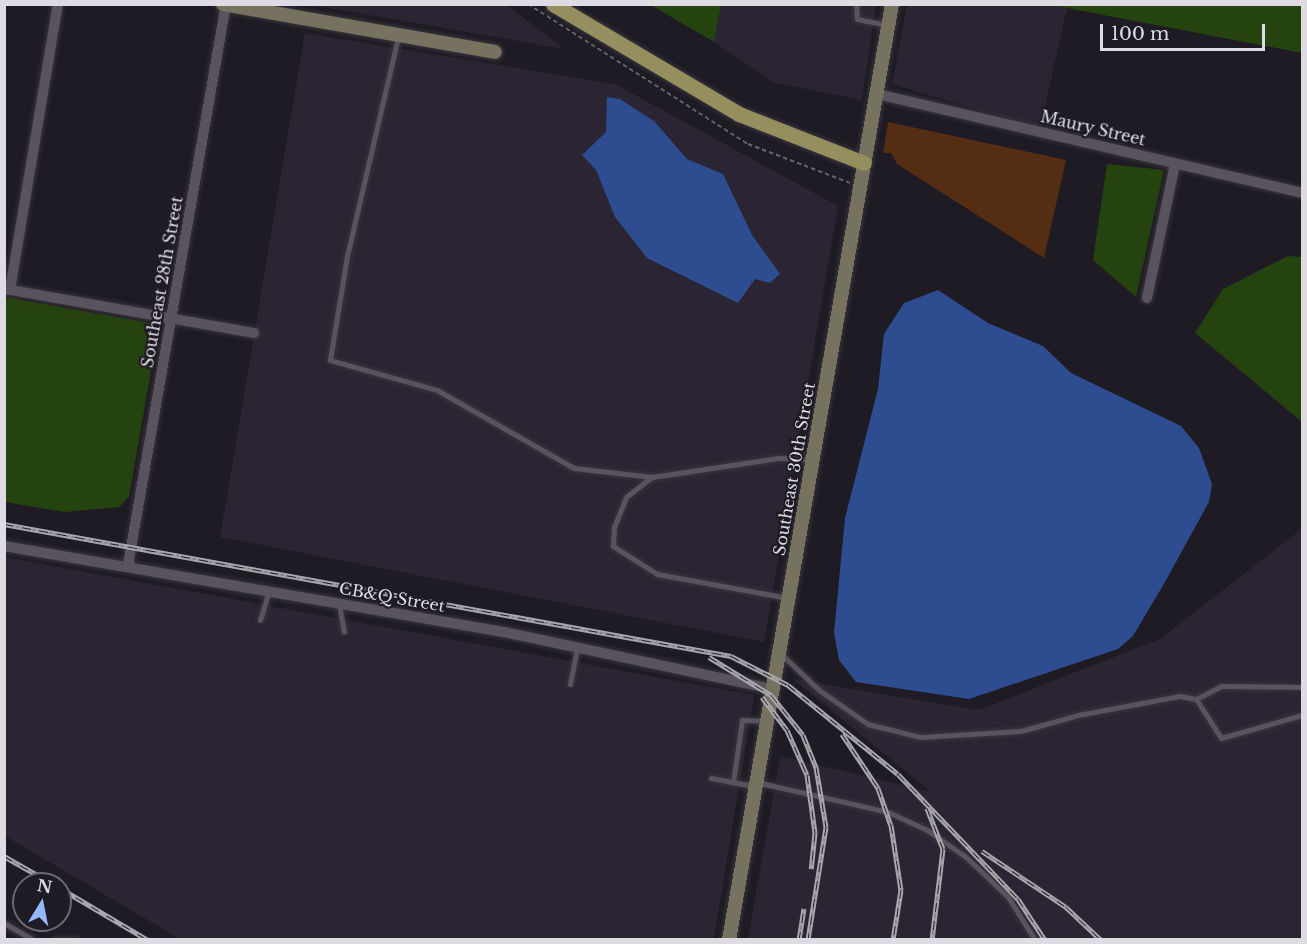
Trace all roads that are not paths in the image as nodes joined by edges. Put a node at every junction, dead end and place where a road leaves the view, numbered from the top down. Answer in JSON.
{"nodes":[{"id":1,"x":58,"y":4,"type":"edge"},
{"id":2,"x":553,"y":4,"type":"edge"},
{"id":3,"x":856,"y":4,"type":"edge"},
{"id":4,"x":892,"y":4,"type":"edge"},
{"id":5,"x":225,"y":5,"type":"edge"},
{"id":6,"x":888,"y":26,"type":"junction"},
{"id":7,"x":398,"y":35,"type":"junction"},
{"id":8,"x":495,"y":52,"type":"dead end"},
{"id":9,"x":877,"y":94,"type":"junction"},
{"id":10,"x":864,"y":163,"type":"junction"},
{"id":11,"x":1175,"y":164,"type":"junction"},
{"id":12,"x":1302,"y":193,"type":"edge"},
{"id":13,"x":7,"y":290,"type":"edge"},
{"id":14,"x":1147,"y":298,"type":"dead end"},
{"id":15,"x":170,"y":318,"type":"junction"},
{"id":16,"x":254,"y":333,"type":"dead end"},
{"id":17,"x":813,"y":459,"type":"junction"},
{"id":18,"x":652,"y":477,"type":"junction"},
{"id":19,"x":4,"y":546,"type":"edge"},
{"id":20,"x":128,"y":565,"type":"junction"},
{"id":21,"x":269,"y":590,"type":"junction"},
{"id":22,"x":788,"y":598,"type":"junction"},
{"id":23,"x":338,"y":603,"type":"junction"},
{"id":24,"x":260,"y":620,"type":"dead end"},
{"id":25,"x":344,"y":632,"type":"dead end"},
{"id":26,"x":577,"y":648,"type":"junction"},
{"id":27,"x":779,"y":652,"type":"junction"},
{"id":28,"x":570,"y":684,"type":"dead end"},
{"id":29,"x":1302,"y":687,"type":"edge"},
{"id":30,"x":772,"y":689,"type":"junction"},
{"id":31,"x":1196,"y":699,"type":"junction"},
{"id":32,"x":1302,"y":715,"type":"edge"},
{"id":33,"x":766,"y":721,"type":"junction"},
{"id":34,"x":711,"y":778,"type":"dead end"},
{"id":35,"x":733,"y":782,"type":"junction"},
{"id":36,"x":756,"y":784,"type":"junction"},
{"id":37,"x":4,"y":923,"type":"edge"},
{"id":38,"x":34,"y":939,"type":"edge"},
{"id":39,"x":54,"y":939,"type":"edge"},
{"id":40,"x":77,"y":939,"type":"edge"},
{"id":41,"x":729,"y":939,"type":"edge"},
{"id":42,"x":1035,"y":939,"type":"edge"}],
"edges":[{"from":1,"to":13,"type":"street"},
{"from":2,"to":10,"type":"main road"},
{"from":3,"to":6,"type":"lane"},
{"from":4,"to":6,"type":"main road","name":"Southeast 30th Street"},
{"from":5,"to":7,"type":"main road"},
{"from":5,"to":15,"type":"street","name":"Southeast 28th Street"},
{"from":6,"to":9,"type":"main road","name":"Southeast 30th Street"},
{"from":7,"to":8,"type":"main road"},
{"from":7,"to":18,"type":"lane"},
{"from":9,"to":10,"type":"main road","name":"Southeast 30th Street"},
{"from":9,"to":11,"type":"street","name":"Maury Street"},
{"from":10,"to":17,"type":"main road","name":"Southeast 30th Street"},
{"from":11,"to":12,"type":"street","name":"Maury Street"},
{"from":11,"to":14,"type":"street"},
{"from":13,"to":15,"type":"street"},
{"from":15,"to":16,"type":"street"},
{"from":15,"to":20,"type":"street","name":"Southeast 28th Street"},
{"from":17,"to":18,"type":"lane"},
{"from":17,"to":22,"type":"main road","name":"Southeast 30th Street"},
{"from":18,"to":22,"type":"lane"},
{"from":19,"to":20,"type":"street","name":"CB&Q Street"},
{"from":20,"to":21,"type":"street","name":"CB&Q Street"},
{"from":21,"to":23,"type":"street","name":"CB&Q Street"},
{"from":21,"to":24,"type":"lane"},
{"from":22,"to":27,"type":"main road","name":"Southeast 30th Street"},
{"from":23,"to":25,"type":"lane"},
{"from":23,"to":26,"type":"street","name":"CB&Q Street"},
{"from":26,"to":28,"type":"lane"},
{"from":26,"to":30,"type":"street","name":"CB&Q Street"},
{"from":27,"to":30,"type":"main road","name":"Southeast 30th Street"},
{"from":27,"to":31,"type":"lane"},
{"from":29,"to":31,"type":"lane"},
{"from":30,"to":33,"type":"main road","name":"Southeast 30th Street"},
{"from":31,"to":32,"type":"lane"},
{"from":33,"to":35,"type":"lane"},
{"from":33,"to":36,"type":"main road","name":"Southeast 30th Street"},
{"from":34,"to":35,"type":"lane"},
{"from":35,"to":36,"type":"lane"},
{"from":36,"to":41,"type":"main road","name":"Southeast 30th Street"},
{"from":36,"to":42,"type":"lane"},
{"from":37,"to":38,"type":"lane"},
{"from":39,"to":40,"type":"lane"}]}
